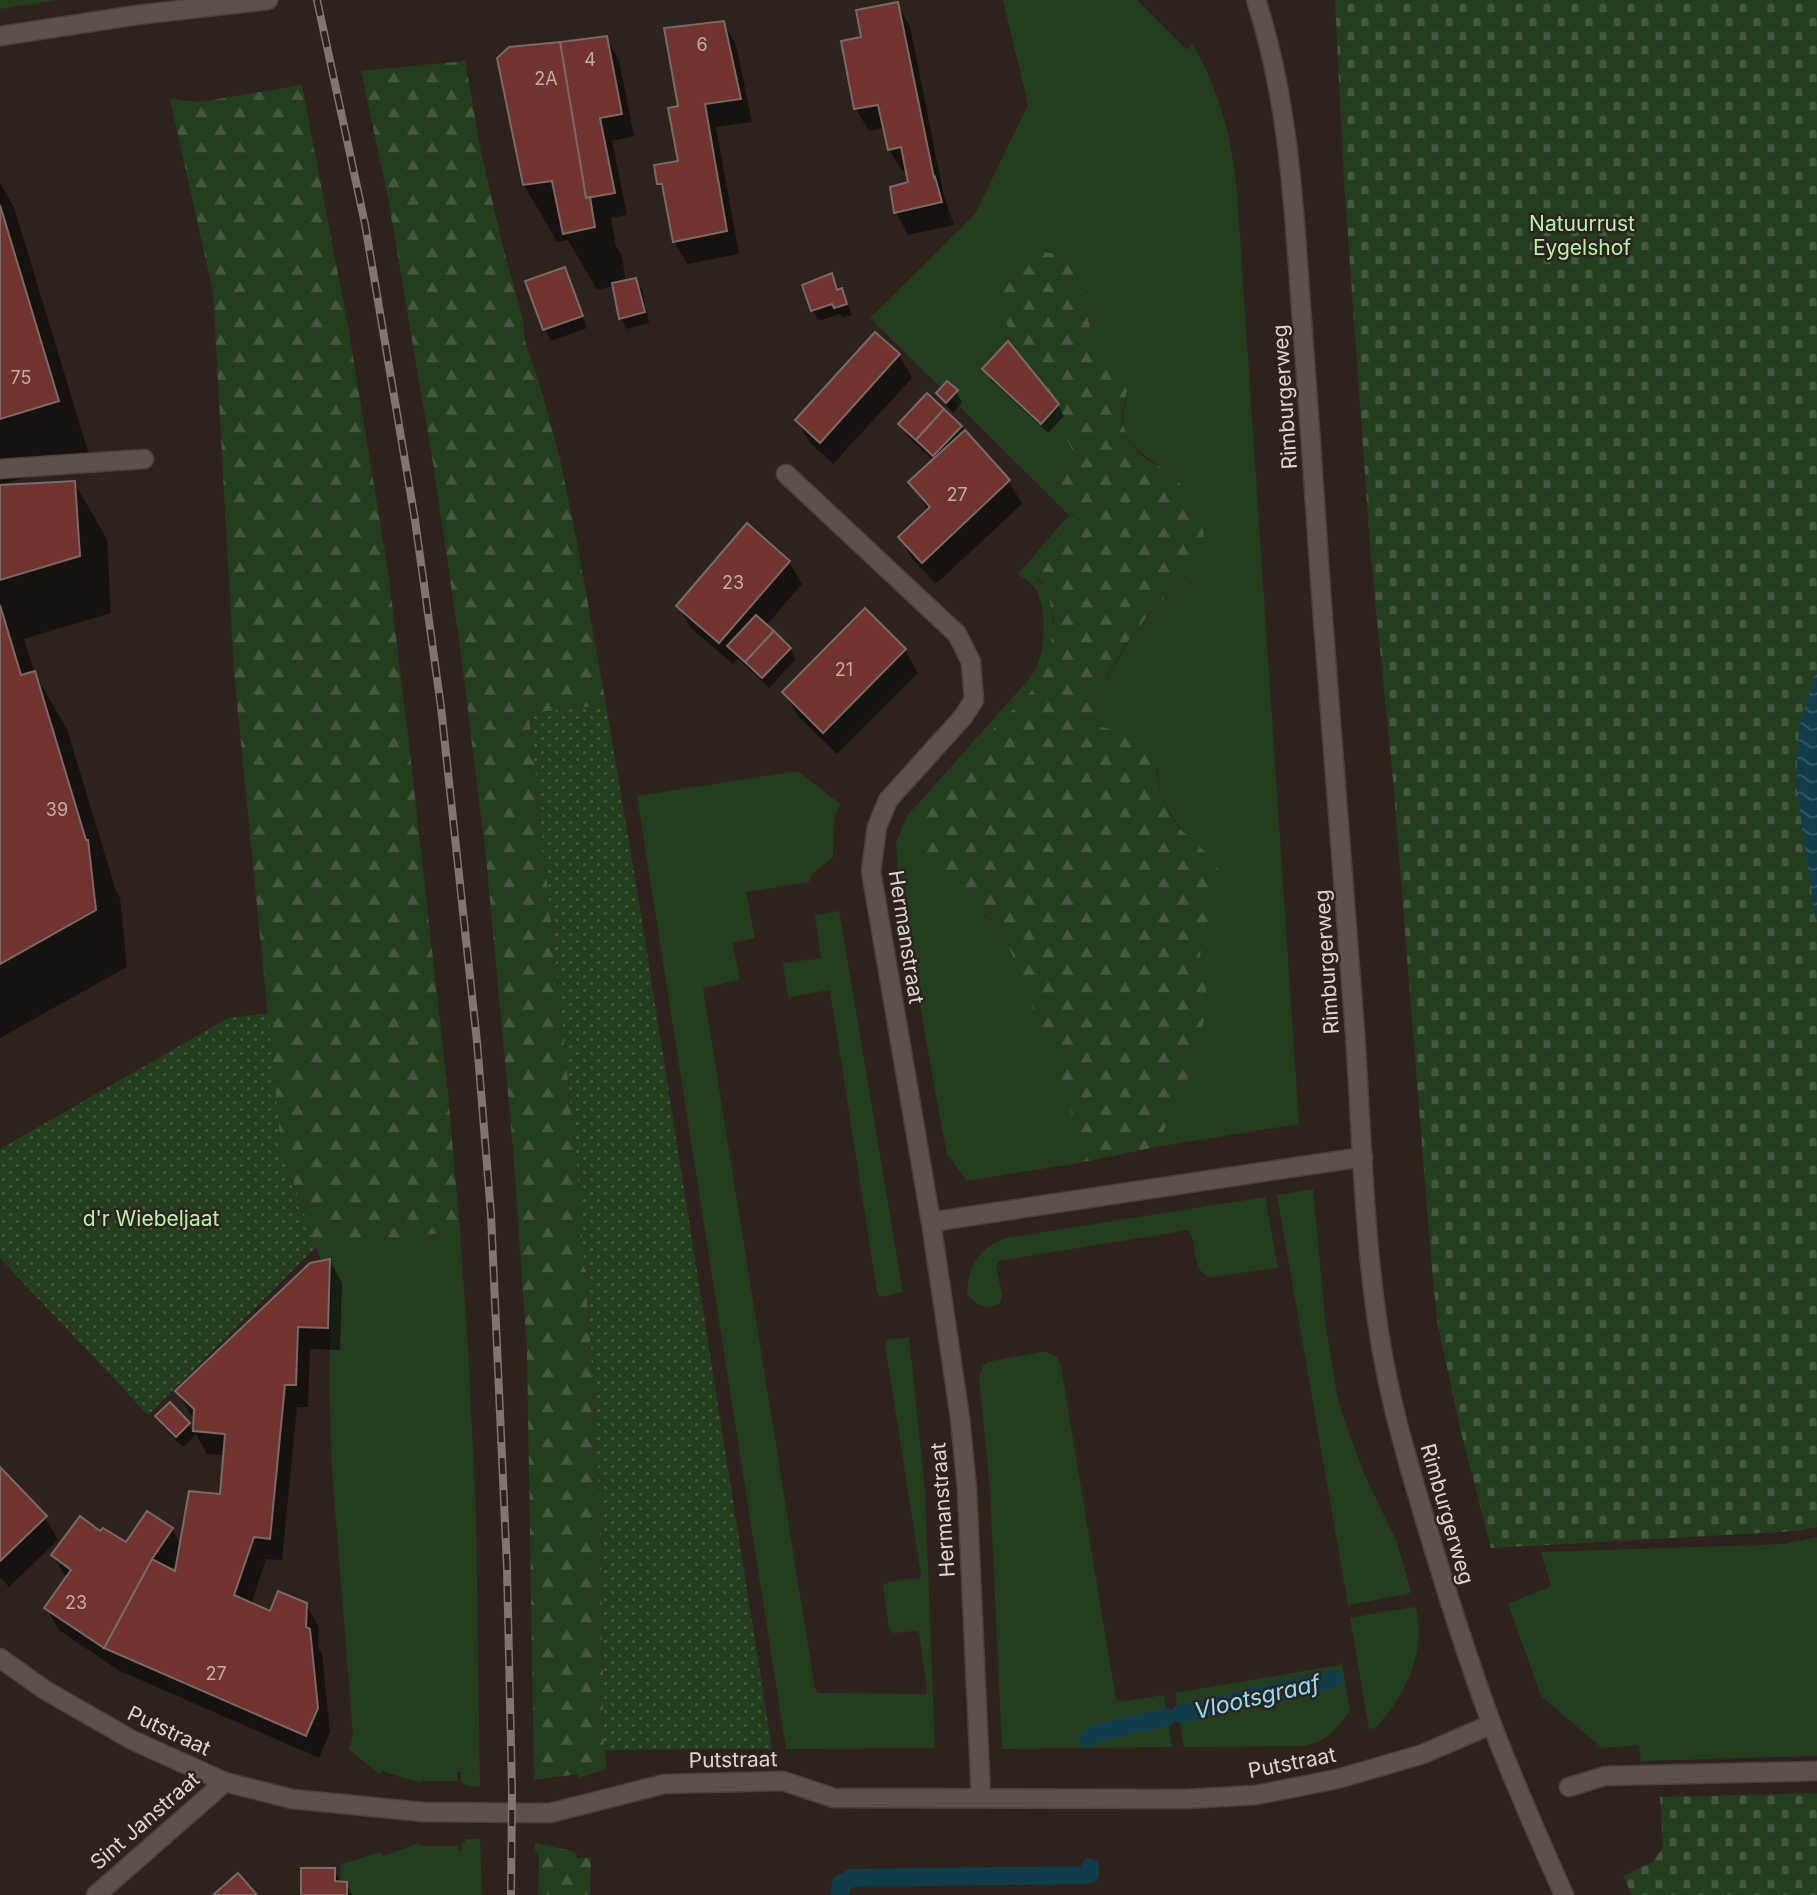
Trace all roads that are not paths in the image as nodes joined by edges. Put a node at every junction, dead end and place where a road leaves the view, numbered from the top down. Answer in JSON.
{"nodes":[{"id":1,"x":268,"y":0,"type":"edge"},
{"id":2,"x":1256,"y":0,"type":"edge"},
{"id":3,"x":0,"y":36,"type":"edge"},
{"id":4,"x":144,"y":460,"type":"dead end"},
{"id":5,"x":0,"y":469,"type":"edge"},
{"id":6,"x":786,"y":474,"type":"dead end"},
{"id":7,"x":1363,"y":1157,"type":"junction"},
{"id":8,"x":931,"y":1222,"type":"junction"},
{"id":9,"x":0,"y":1658,"type":"edge"},
{"id":10,"x":1492,"y":1724,"type":"junction"},
{"id":11,"x":1817,"y":1771,"type":"edge"},
{"id":12,"x":225,"y":1782,"type":"junction"},
{"id":13,"x":1569,"y":1787,"type":"dead end"},
{"id":14,"x":981,"y":1797,"type":"junction"},
{"id":15,"x":96,"y":1895,"type":"edge"},
{"id":16,"x":1564,"y":1895,"type":"edge"}],
"edges":[{"from":1,"to":3,"type":"street"},
{"from":2,"to":7,"type":"street","name":"Rimburgerweg"},
{"from":4,"to":5,"type":"street"},
{"from":6,"to":8,"type":"street","name":"Hermanstraat"},
{"from":7,"to":8,"type":"street"},
{"from":7,"to":10,"type":"street","name":"Rimburgerweg"},
{"from":8,"to":14,"type":"street","name":"Hermanstraat"},
{"from":9,"to":12,"type":"street","name":"Putstraat"},
{"from":10,"to":14,"type":"street","name":"Putstraat"},
{"from":10,"to":16,"type":"street","name":"Rimburgerweg"},
{"from":11,"to":13,"type":"street"},
{"from":12,"to":14,"type":"street","name":"Putstraat"},
{"from":12,"to":15,"type":"street","name":"Sint Janstraat"}]}
